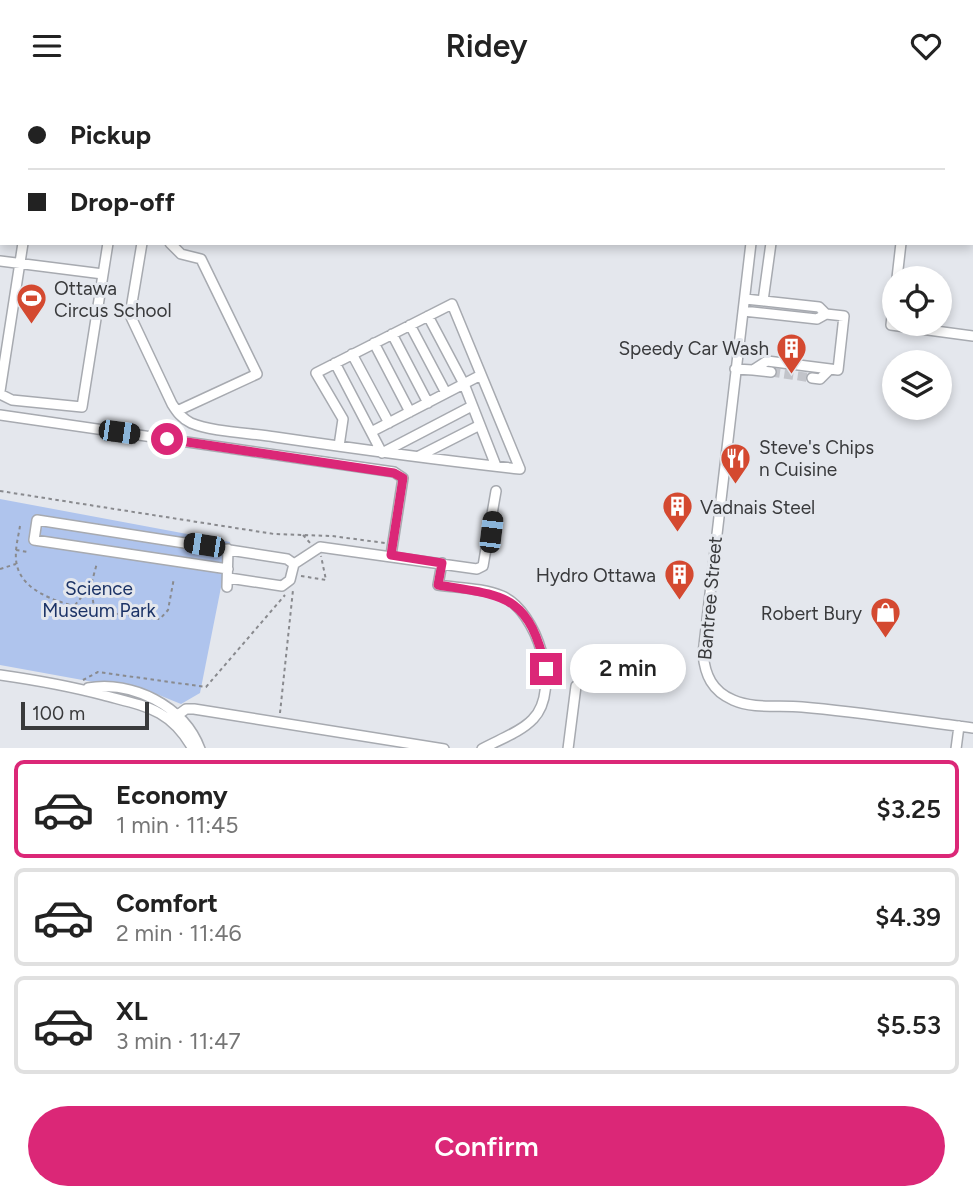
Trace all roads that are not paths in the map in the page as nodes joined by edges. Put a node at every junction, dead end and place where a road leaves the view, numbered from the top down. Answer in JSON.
{"nodes":[{"id":1,"x":23,"y":245,"type":"edge"},
{"id":2,"x":108,"y":245,"type":"edge"},
{"id":3,"x":142,"y":245,"type":"edge"},
{"id":4,"x":172,"y":245,"type":"edge"},
{"id":5,"x":751,"y":245,"type":"edge"},
{"id":6,"x":771,"y":245,"type":"edge"},
{"id":7,"x":901,"y":245,"type":"edge"},
{"id":8,"x":0,"y":261,"type":"edge"},
{"id":9,"x":19,"y":264,"type":"junction"},
{"id":10,"x":898,"y":266,"type":"edge"},
{"id":11,"x":103,"y":274,"type":"junction"},
{"id":12,"x":745,"y":299,"type":"junction"},
{"id":13,"x":764,"y":301,"type":"junction"},
{"id":14,"x":743,"y":311,"type":"junction"},
{"id":15,"x":826,"y":314,"type":"junction"},
{"id":16,"x":428,"y":316,"type":"junction"},
{"id":17,"x":410,"y":325,"type":"junction"},
{"id":18,"x":952,"y":333,"type":"edge"},
{"id":19,"x":392,"y":334,"type":"junction"},
{"id":20,"x":973,"y":336,"type":"edge"},
{"id":21,"x":374,"y":343,"type":"junction"},
{"id":22,"x":352,"y":354,"type":"junction"},
{"id":23,"x":335,"y":363,"type":"junction"},
{"id":24,"x":735,"y":369,"type":"junction"},
{"id":25,"x":830,"y":369,"type":"junction"},
{"id":26,"x":753,"y":370,"type":"junction"},
{"id":27,"x":771,"y":372,"type":"tunnel mouth"},
{"id":28,"x":481,"y":375,"type":"junction"},
{"id":29,"x":812,"y":378,"type":"tunnel mouth"},
{"id":30,"x":464,"y":384,"type":"junction"},
{"id":31,"x":0,"y":389,"type":"edge"},
{"id":32,"x":446,"y":393,"type":"junction"},
{"id":33,"x":428,"y":403,"type":"junction"},
{"id":34,"x":472,"y":406,"type":"junction"},
{"id":35,"x":177,"y":411,"type":"junction"},
{"id":36,"x":410,"y":412,"type":"junction"},
{"id":37,"x":0,"y":415,"type":"edge"},
{"id":38,"x":389,"y":423,"type":"junction"},
{"id":39,"x":480,"y":425,"type":"junction"},
{"id":40,"x":371,"y":432,"type":"junction"},
{"id":41,"x":339,"y":446,"type":"junction"},
{"id":42,"x":382,"y":453,"type":"junction"},
{"id":43,"x":417,"y":457,"type":"junction"},
{"id":44,"x":496,"y":466,"type":"junction"},
{"id":45,"x":496,"y":491,"type":"dead end"},
{"id":46,"x":228,"y":549,"type":"junction"},
{"id":47,"x":391,"y":555,"type":"junction"},
{"id":48,"x":442,"y":563,"type":"junction"},
{"id":49,"x":294,"y":568,"type":"junction"},
{"id":50,"x":228,"y":578,"type":"junction"},
{"id":51,"x":0,"y":675,"type":"edge"},
{"id":52,"x":576,"y":686,"type":"dead end"},
{"id":53,"x":174,"y":717,"type":"junction"},
{"id":54,"x":959,"y":726,"type":"junction"},
{"id":55,"x":973,"y":728,"type":"edge"},
{"id":56,"x":193,"y":748,"type":"edge"},
{"id":57,"x":200,"y":748,"type":"edge"},
{"id":58,"x":444,"y":748,"type":"edge"},
{"id":59,"x":482,"y":748,"type":"edge"},
{"id":60,"x":568,"y":748,"type":"edge"},
{"id":61,"x":956,"y":748,"type":"edge"}],
"edges":[{"from":1,"to":9,"type":"street"},
{"from":2,"to":11,"type":"street"},
{"from":3,"to":35,"type":"street"},
{"from":4,"to":35,"type":"street"},
{"from":5,"to":12,"type":"street","name":"Bantree Street"},
{"from":6,"to":13,"type":"street"},
{"from":7,"to":10,"type":"street"},
{"from":8,"to":9,"type":"street"},
{"from":9,"to":11,"type":"street"},
{"from":9,"to":31,"type":"street"},
{"from":11,"to":31,"type":"street"},
{"from":12,"to":13,"type":"street"},
{"from":12,"to":14,"type":"street","name":"Bantree Street"},
{"from":13,"to":15,"type":"street"},
{"from":14,"to":15,"type":"street"},
{"from":14,"to":24,"type":"street","name":"Bantree Street"},
{"from":15,"to":25,"type":"street"},
{"from":16,"to":17,"type":"street"},
{"from":16,"to":28,"type":"street"},
{"from":16,"to":30,"type":"street"},
{"from":17,"to":19,"type":"street"},
{"from":17,"to":32,"type":"street"},
{"from":18,"to":20,"type":"street"},
{"from":19,"to":21,"type":"street"},
{"from":19,"to":33,"type":"street"},
{"from":21,"to":22,"type":"street"},
{"from":21,"to":36,"type":"street"},
{"from":22,"to":23,"type":"street"},
{"from":22,"to":38,"type":"street"},
{"from":23,"to":40,"type":"street"},
{"from":23,"to":41,"type":"street"},
{"from":24,"to":26,"type":"street"},
{"from":24,"to":54,"type":"street","name":"Bantree Street"},
{"from":25,"to":26,"type":"street"},
{"from":25,"to":29,"type":"street"},
{"from":26,"to":27,"type":"street"},
{"from":28,"to":30,"type":"street"},
{"from":28,"to":44,"type":"street"},
{"from":30,"to":32,"type":"street"},
{"from":30,"to":34,"type":"street"},
{"from":32,"to":33,"type":"street"},
{"from":33,"to":36,"type":"street"},
{"from":34,"to":39,"type":"street"},
{"from":34,"to":42,"type":"street"},
{"from":35,"to":41,"type":"street"},
{"from":36,"to":38,"type":"street"},
{"from":37,"to":47,"type":"street"},
{"from":38,"to":40,"type":"street"},
{"from":39,"to":43,"type":"street"},
{"from":39,"to":44,"type":"street"},
{"from":40,"to":42,"type":"street"},
{"from":41,"to":42,"type":"street"},
{"from":42,"to":43,"type":"street"},
{"from":43,"to":44,"type":"street"},
{"from":45,"to":48,"type":"street"},
{"from":46,"to":49,"type":"street"},
{"from":46,"to":50,"type":"street"},
{"from":46,"to":50,"type":"street"},
{"from":47,"to":48,"type":"street"},
{"from":47,"to":49,"type":"street"},
{"from":48,"to":59,"type":"street"},
{"from":49,"to":50,"type":"street"},
{"from":51,"to":53,"type":"street"},
{"from":52,"to":60,"type":"street"},
{"from":53,"to":56,"type":"street"},
{"from":53,"to":57,"type":"street"},
{"from":53,"to":58,"type":"street"},
{"from":54,"to":55,"type":"street","name":"Bantree Street"},
{"from":54,"to":61,"type":"street"}]}
